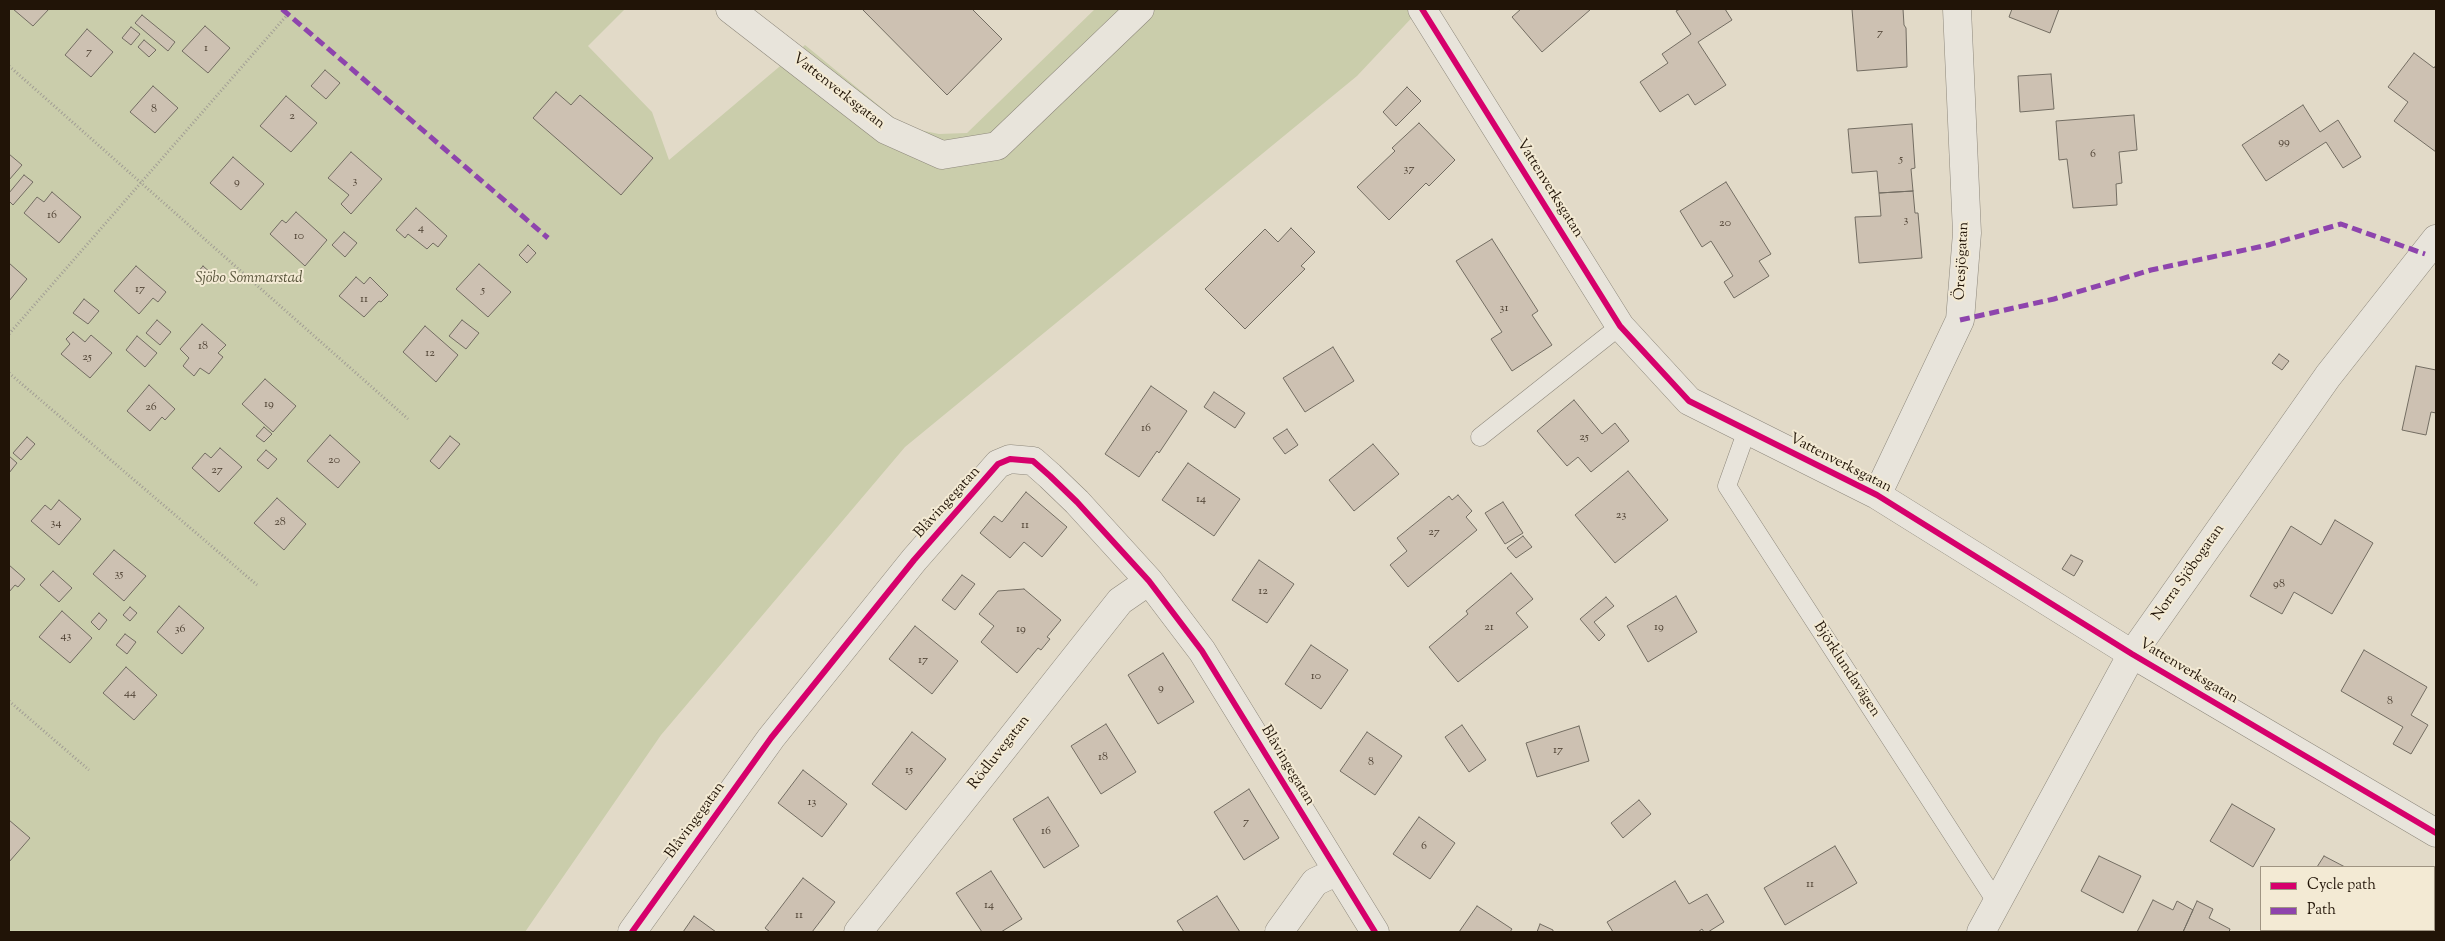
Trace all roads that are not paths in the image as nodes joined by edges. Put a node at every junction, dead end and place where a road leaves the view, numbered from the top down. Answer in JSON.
{"nodes":[{"id":1,"x":730,"y":9,"type":"edge"},
{"id":2,"x":1140,"y":9,"type":"edge"},
{"id":3,"x":1422,"y":9,"type":"edge"},
{"id":4,"x":1957,"y":9,"type":"edge"},
{"id":5,"x":2436,"y":239,"type":"edge"},
{"id":6,"x":1620,"y":326,"type":"junction"},
{"id":7,"x":1747,"y":430,"type":"junction"},
{"id":8,"x":1480,"y":437,"type":"dead end"},
{"id":9,"x":1876,"y":495,"type":"junction"},
{"id":10,"x":1149,"y":581,"type":"junction"},
{"id":11,"x":2132,"y":654,"type":"junction"},
{"id":12,"x":2436,"y":833,"type":"edge"},
{"id":13,"x":1336,"y":872,"type":"junction"},
{"id":14,"x":1997,"y":903,"type":"junction"},
{"id":15,"x":632,"y":932,"type":"edge"},
{"id":16,"x":858,"y":932,"type":"edge"},
{"id":17,"x":1279,"y":932,"type":"edge"},
{"id":18,"x":1375,"y":932,"type":"edge"},
{"id":19,"x":1981,"y":932,"type":"edge"}],
"edges":[{"from":1,"to":2,"type":"street","name":"Vattenverksgatan"},
{"from":3,"to":6,"type":"street","name":"Vattenverksgatan"},
{"from":4,"to":9,"type":"street","name":"Öresjögatan"},
{"from":5,"to":11,"type":"street","name":"Norra Sjöbogatan"},
{"from":6,"to":7,"type":"street","name":"Vattenverksgatan"},
{"from":6,"to":8,"type":"lane"},
{"from":7,"to":9,"type":"street","name":"Vattenverksgatan"},
{"from":7,"to":14,"type":"lane","name":"Björklundavägen"},
{"from":9,"to":11,"type":"street","name":"Vattenverksgatan"},
{"from":10,"to":13,"type":"street","name":"Blåvingegatan"},
{"from":10,"to":15,"type":"street","name":"Blåvingegatan"},
{"from":10,"to":16,"type":"street","name":"Rödluvegatan"},
{"from":11,"to":12,"type":"street","name":"Vattenverksgatan"},
{"from":11,"to":14,"type":"street","name":"Norra Sjöbogatan"},
{"from":13,"to":17,"type":"street"},
{"from":13,"to":18,"type":"street","name":"Blåvingegatan"},
{"from":14,"to":19,"type":"street","name":"Norra Sjöbogatan"}]}
